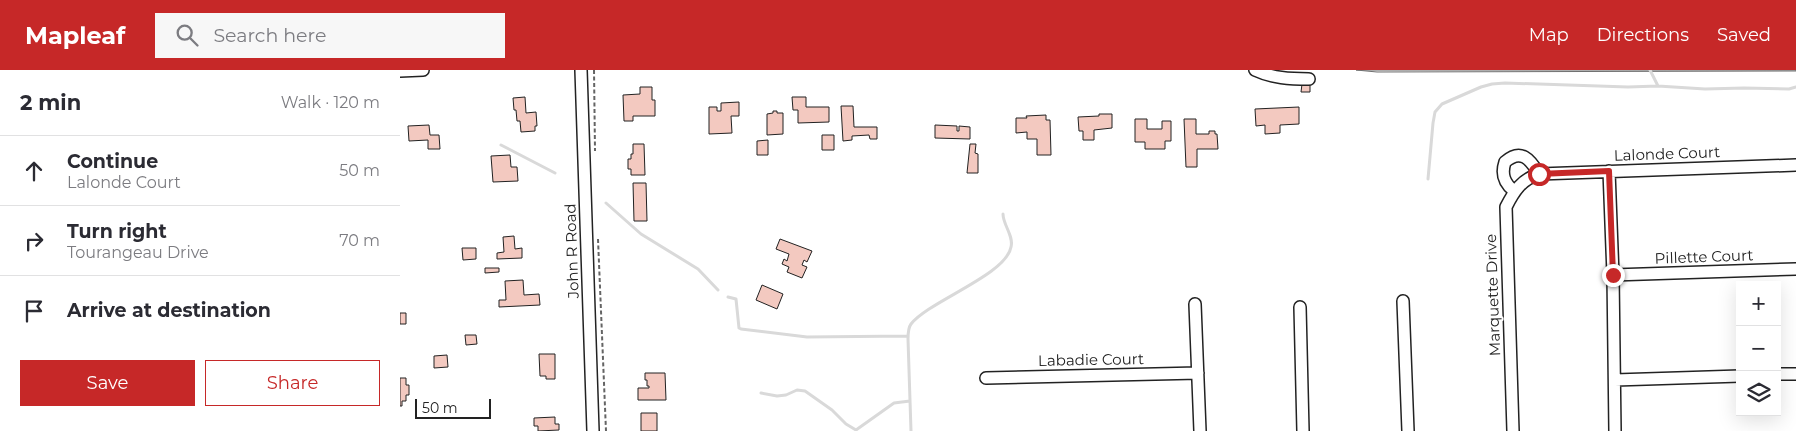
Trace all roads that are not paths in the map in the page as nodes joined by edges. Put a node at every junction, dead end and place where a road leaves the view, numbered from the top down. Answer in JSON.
{"nodes":[{"id":1,"x":422,"y":70,"type":"edge"},
{"id":2,"x":581,"y":70,"type":"edge"},
{"id":3,"x":1255,"y":70,"type":"edge"},
{"id":4,"x":400,"y":71,"type":"edge"},
{"id":5,"x":1309,"y":79,"type":"dead end"},
{"id":6,"x":1796,"y":165,"type":"edge"},
{"id":7,"x":1609,"y":171,"type":"junction"},
{"id":8,"x":1539,"y":174,"type":"junction"},
{"id":9,"x":1514,"y":191,"type":"junction"},
{"id":10,"x":1796,"y":269,"type":"edge"},
{"id":11,"x":1613,"y":275,"type":"junction"},
{"id":12,"x":1403,"y":300,"type":"dead end"},
{"id":13,"x":1195,"y":304,"type":"dead end"},
{"id":14,"x":1300,"y":307,"type":"dead end"},
{"id":15,"x":1198,"y":373,"type":"junction"},
{"id":16,"x":1781,"y":374,"type":"edge"},
{"id":17,"x":1796,"y":374,"type":"edge"},
{"id":18,"x":1736,"y":376,"type":"edge"},
{"id":19,"x":986,"y":378,"type":"dead end"},
{"id":20,"x":1615,"y":380,"type":"junction"},
{"id":21,"x":593,"y":431,"type":"edge"},
{"id":22,"x":1200,"y":431,"type":"edge"},
{"id":23,"x":1303,"y":431,"type":"edge"},
{"id":24,"x":1408,"y":431,"type":"edge"},
{"id":25,"x":1513,"y":431,"type":"edge"},
{"id":26,"x":1616,"y":431,"type":"edge"}],
"edges":[{"from":1,"to":4,"type":"street"},
{"from":2,"to":21,"type":"street","name":"John R Road"},
{"from":3,"to":5,"type":"street"},
{"from":6,"to":7,"type":"street","name":"Lalonde Court"},
{"from":7,"to":8,"type":"street","name":"Lalonde Court"},
{"from":7,"to":11,"type":"street"},
{"from":8,"to":9,"type":"street"},
{"from":8,"to":9,"type":"street"},
{"from":9,"to":25,"type":"street","name":"Marquette Drive"},
{"from":10,"to":11,"type":"street","name":"Pillette Court"},
{"from":11,"to":20,"type":"street"},
{"from":12,"to":24,"type":"street"},
{"from":13,"to":15,"type":"street"},
{"from":14,"to":23,"type":"street"},
{"from":15,"to":19,"type":"street","name":"Labadie Court"},
{"from":15,"to":22,"type":"street"},
{"from":16,"to":17,"type":"street"},
{"from":18,"to":20,"type":"street"},
{"from":20,"to":26,"type":"street"}]}
